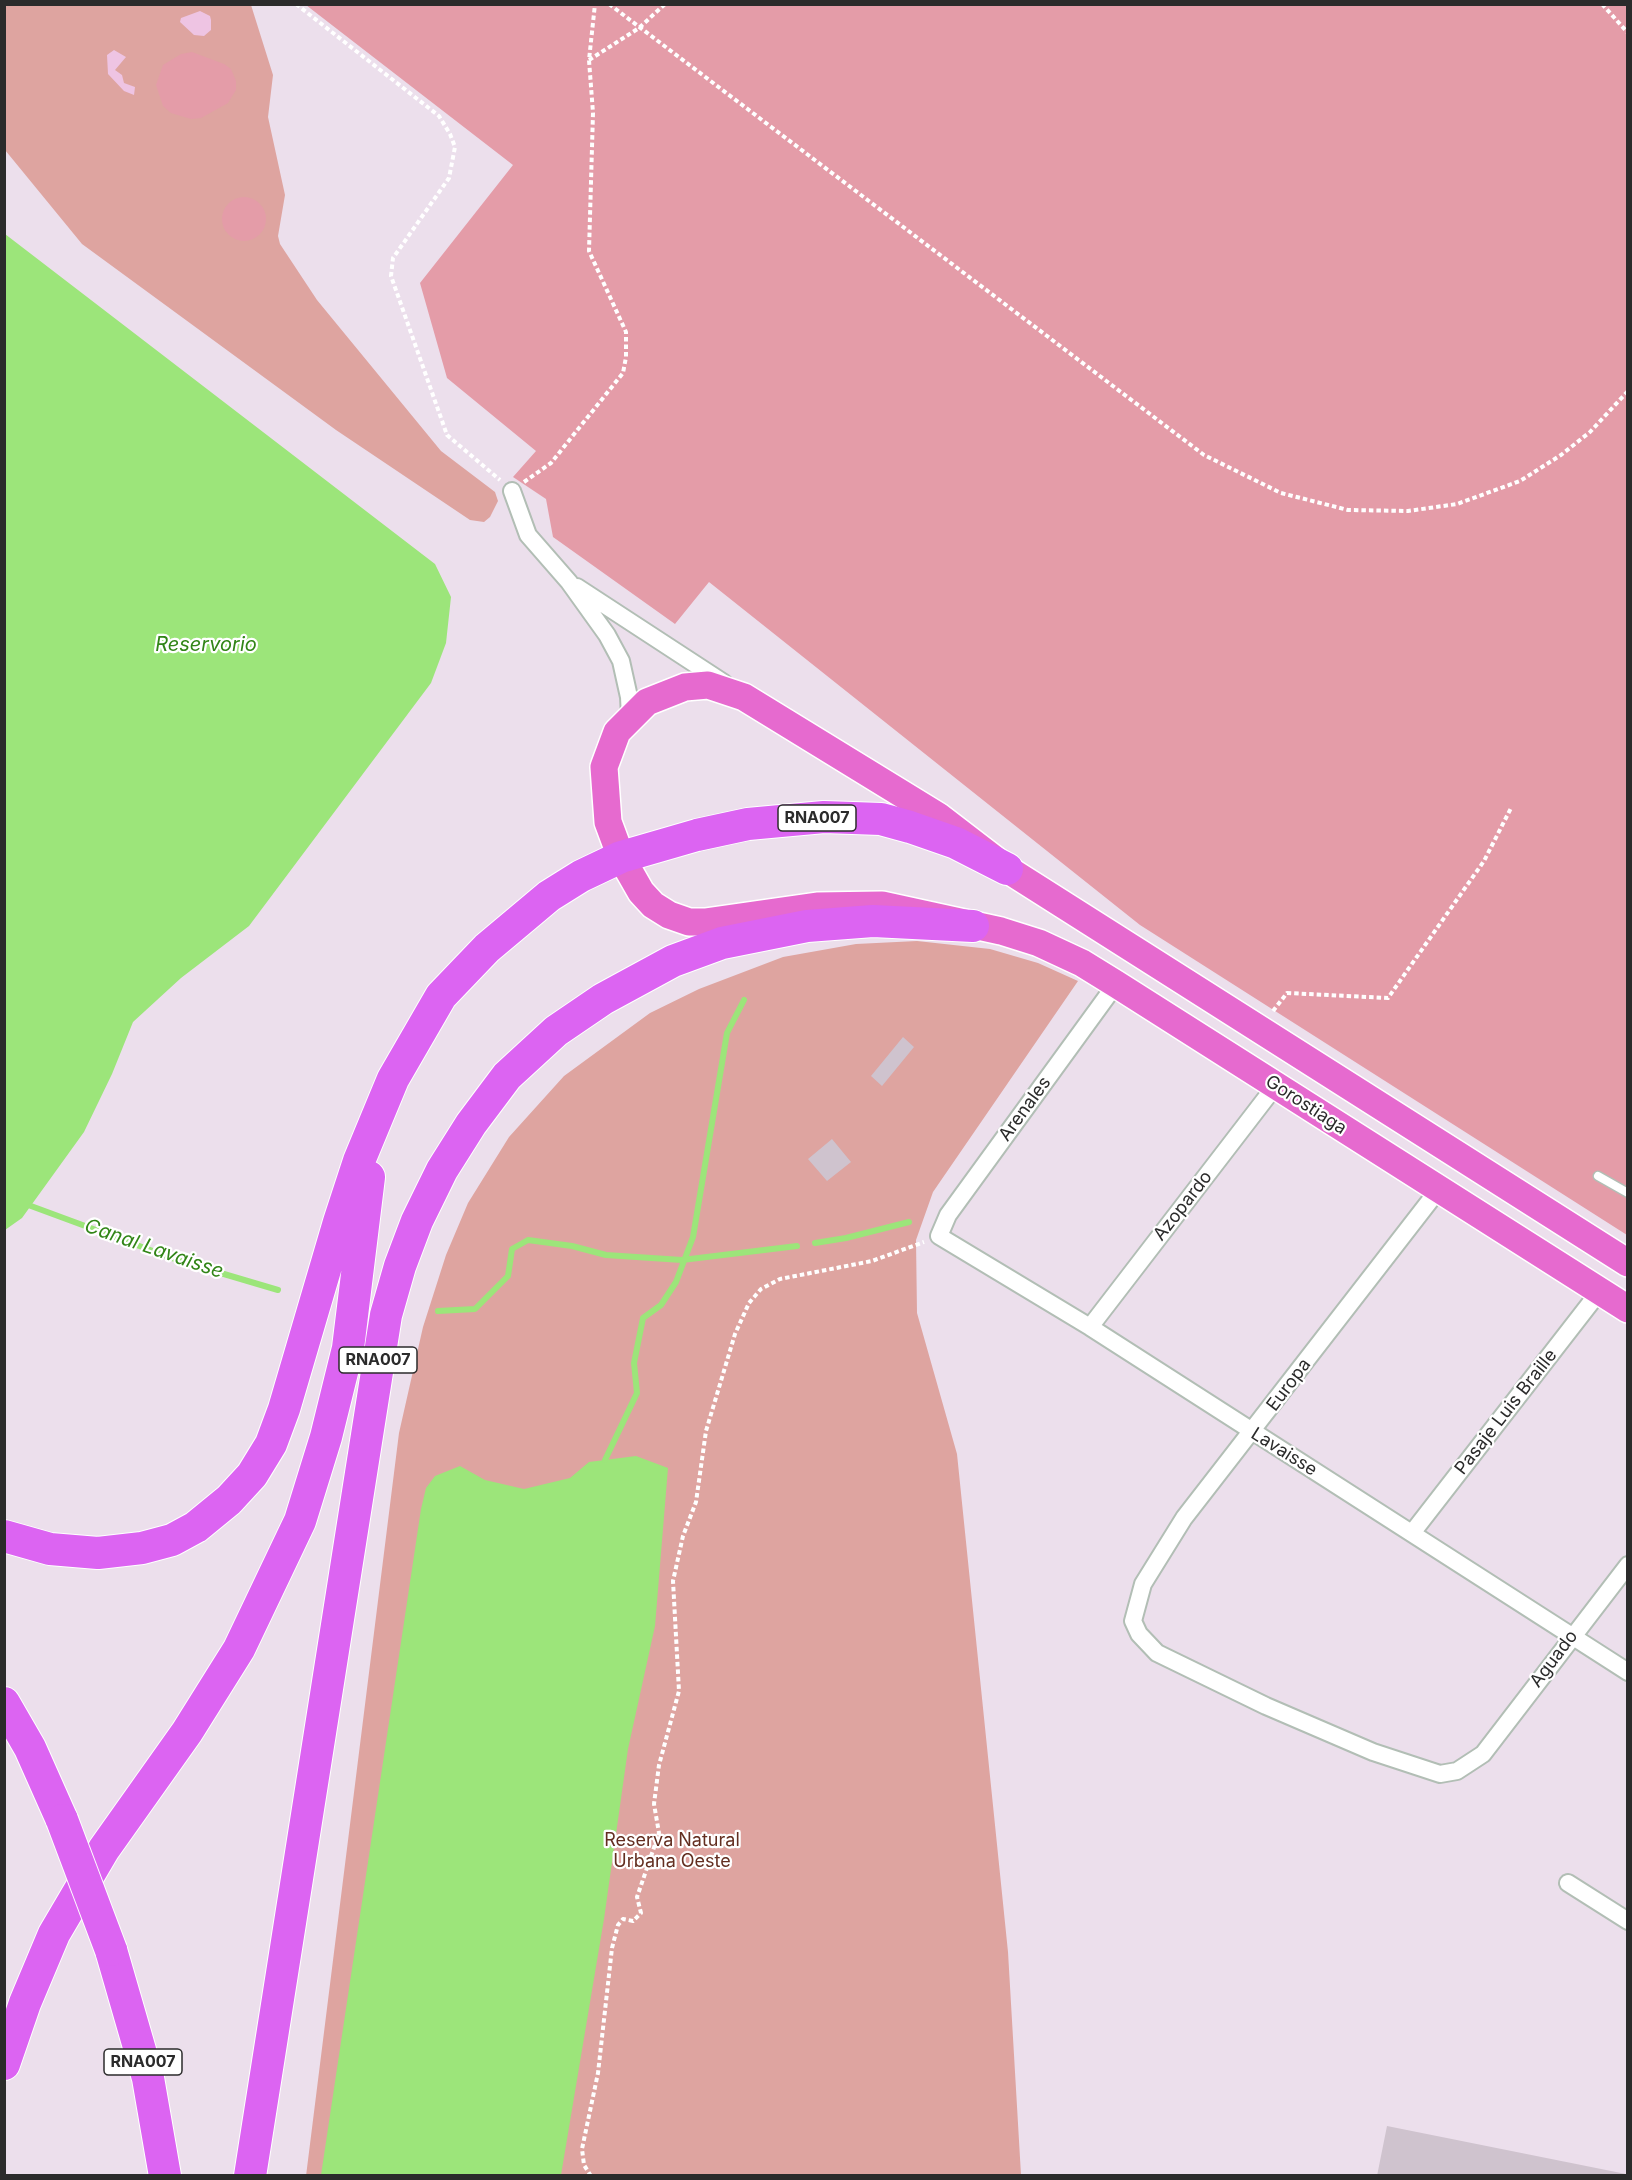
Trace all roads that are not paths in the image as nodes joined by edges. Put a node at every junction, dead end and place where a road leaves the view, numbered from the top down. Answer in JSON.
{"nodes":[{"id":1,"x":512,"y":491,"type":"road end"},
{"id":2,"x":569,"y":582,"type":"junction"},
{"id":3,"x":744,"y":697,"type":"junction"},
{"id":4,"x":630,"y":717,"type":"junction"},
{"id":5,"x":621,"y":857,"type":"junction"},
{"id":6,"x":1008,"y":870,"type":"junction"},
{"id":7,"x":973,"y":926,"type":"junction"},
{"id":8,"x":1116,"y":984,"type":"junction"},
{"id":9,"x":1276,"y":1085,"type":"junction"},
{"id":10,"x":377,"y":1117,"type":"junction"},
{"id":11,"x":1598,"y":1176,"type":"dead end"},
{"id":12,"x":1503,"y":1183,"type":"junction"},
{"id":13,"x":1439,"y":1189,"type":"junction"},
{"id":14,"x":1628,"y":1193,"type":"edge"},
{"id":15,"x":1481,"y":1216,"type":"junction"},
{"id":16,"x":939,"y":1236,"type":"joint"},
{"id":17,"x":1628,"y":1263,"type":"edge"},
{"id":18,"x":1599,"y":1292,"type":"junction"},
{"id":19,"x":1628,"y":1309,"type":"edge"},
{"id":20,"x":1090,"y":1327,"type":"junction"},
{"id":21,"x":1253,"y":1432,"type":"junction"},
{"id":22,"x":1412,"y":1533,"type":"junction"},
{"id":23,"x":4,"y":1536,"type":"edge"},
{"id":24,"x":1628,"y":1565,"type":"edge"},
{"id":25,"x":1143,"y":1584,"type":"joint"},
{"id":26,"x":1571,"y":1637,"type":"junction"},
{"id":27,"x":1628,"y":1672,"type":"edge"},
{"id":28,"x":4,"y":1703,"type":"edge"},
{"id":29,"x":1568,"y":1883,"type":"dead end"},
{"id":30,"x":1628,"y":1921,"type":"edge"},
{"id":31,"x":4,"y":2064,"type":"edge"},
{"id":32,"x":165,"y":2175,"type":"edge"},
{"id":33,"x":250,"y":2175,"type":"edge"}],
"edges":[{"from":1,"to":2,"type":"street"},
{"from":2,"to":3,"type":"street"},
{"from":2,"to":4,"type":"street"},
{"from":3,"to":4,"type":"main road","name":"Gorostiaga"},
{"from":3,"to":6,"type":"main road","name":"Gorostiaga"},
{"from":4,"to":5,"type":"main road","name":"Gorostiaga"},
{"from":5,"to":6,"type":"highway","number":"RNA007"},
{"from":5,"to":7,"type":"main road","name":"Gorostiaga"},
{"from":5,"to":10,"type":"highway","number":"RNA007"},
{"from":6,"to":12,"type":"main road"},
{"from":7,"to":8,"type":"main road","name":"Gorostiaga"},
{"from":7,"to":33,"type":"highway","number":"RNA007"},
{"from":8,"to":9,"type":"main road","name":"Gorostiaga"},
{"from":8,"to":16,"type":"street","name":"Arenales"},
{"from":9,"to":13,"type":"main road","name":"Gorostiaga"},
{"from":9,"to":20,"type":"street","name":"Azopardo"},
{"from":10,"to":23,"type":"highway"},
{"from":10,"to":31,"type":"highway","number":"RNA007"},
{"from":11,"to":14,"type":"lane"},
{"from":12,"to":15,"type":"main road"},
{"from":12,"to":17,"type":"main road"},
{"from":13,"to":15,"type":"main road","name":"Gorostiaga"},
{"from":13,"to":21,"type":"street","name":"Europa"},
{"from":15,"to":18,"type":"main road","name":"Gorostiaga"},
{"from":16,"to":20,"type":"street","name":"Lavaisse"},
{"from":18,"to":19,"type":"main road","name":"Gorostiaga"},
{"from":18,"to":22,"type":"street","name":"Pasaje Luis Braille"},
{"from":20,"to":21,"type":"street","name":"Lavaisse"},
{"from":21,"to":22,"type":"street","name":"Lavaisse"},
{"from":21,"to":25,"type":"street","name":"Europa"},
{"from":22,"to":26,"type":"street","name":"Lavaisse"},
{"from":24,"to":26,"type":"street","name":"Aguado"},
{"from":25,"to":26,"type":"street","name":"Aguado"},
{"from":26,"to":27,"type":"street","name":"Lavaisse"},
{"from":28,"to":32,"type":"highway","number":"RNA007","bridge":true},
{"from":29,"to":30,"type":"street"}]}
